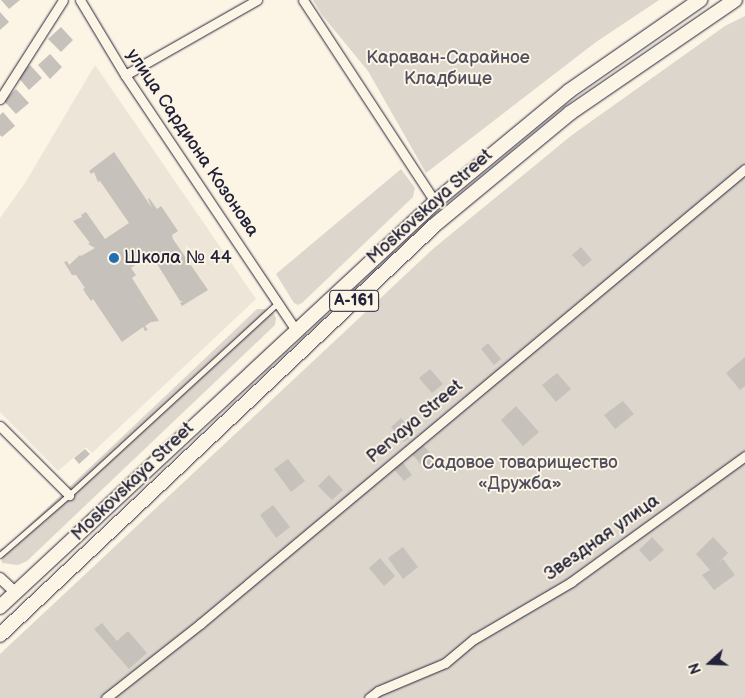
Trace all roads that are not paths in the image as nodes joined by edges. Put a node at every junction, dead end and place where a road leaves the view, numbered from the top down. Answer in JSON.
{"nodes":[{"id":1,"x":63,"y":0,"type":"edge"},
{"id":2,"x":80,"y":0,"type":"edge"},
{"id":3,"x":257,"y":0,"type":"edge"},
{"id":4,"x":304,"y":0,"type":"edge"},
{"id":5,"x":700,"y":0,"type":"edge"},
{"id":6,"x":734,"y":0,"type":"edge"},
{"id":7,"x":125,"y":75,"type":"junction"},
{"id":8,"x":0,"y":99,"type":"edge"},
{"id":9,"x":745,"y":169,"type":"edge"},
{"id":10,"x":435,"y":202,"type":"junction"},
{"id":11,"x":279,"y":302,"type":"junction"},
{"id":12,"x":296,"y":330,"type":"junction"},
{"id":13,"x":0,"y":426,"type":"edge"},
{"id":14,"x":745,"y":456,"type":"edge"},
{"id":15,"x":69,"y":495,"type":"junction"},
{"id":16,"x":0,"y":555,"type":"edge"},
{"id":17,"x":0,"y":578,"type":"edge"},
{"id":18,"x":16,"y":593,"type":"junction"},
{"id":19,"x":0,"y":607,"type":"edge"},
{"id":20,"x":0,"y":635,"type":"edge"},
{"id":21,"x":106,"y":698,"type":"edge"},
{"id":22,"x":369,"y":698,"type":"edge"}],
"edges":[{"from":1,"to":8,"type":"street"},
{"from":2,"to":7,"type":"street","name":"улица Сардиона Козонова"},
{"from":3,"to":7,"type":"street"},
{"from":4,"to":10,"type":"street"},
{"from":5,"to":10,"type":"highway","name":"Moskovskaya Street","number":"А-161"},
{"from":6,"to":20,"type":"highway","name":"Moskovskaya Street","number":"А-161"},
{"from":7,"to":11,"type":"street","name":"улица Сардиона Козонова"},
{"from":9,"to":21,"type":"street","name":"Pervaya Street"},
{"from":10,"to":12,"type":"highway","name":"Moskovskaya Street","number":"А-161"},
{"from":11,"to":12,"type":"street","name":"улица Сардиона Козонова"},
{"from":11,"to":15,"type":"lane"},
{"from":12,"to":18,"type":"highway","name":"Moskovskaya Street","number":"А-161"},
{"from":13,"to":15,"type":"street"},
{"from":14,"to":22,"type":"street","name":"Звездная улица"},
{"from":15,"to":16,"type":"lane"},
{"from":17,"to":18,"type":"street"},
{"from":18,"to":19,"type":"highway","name":"Moskovskaya Street","number":"А-161"}]}
